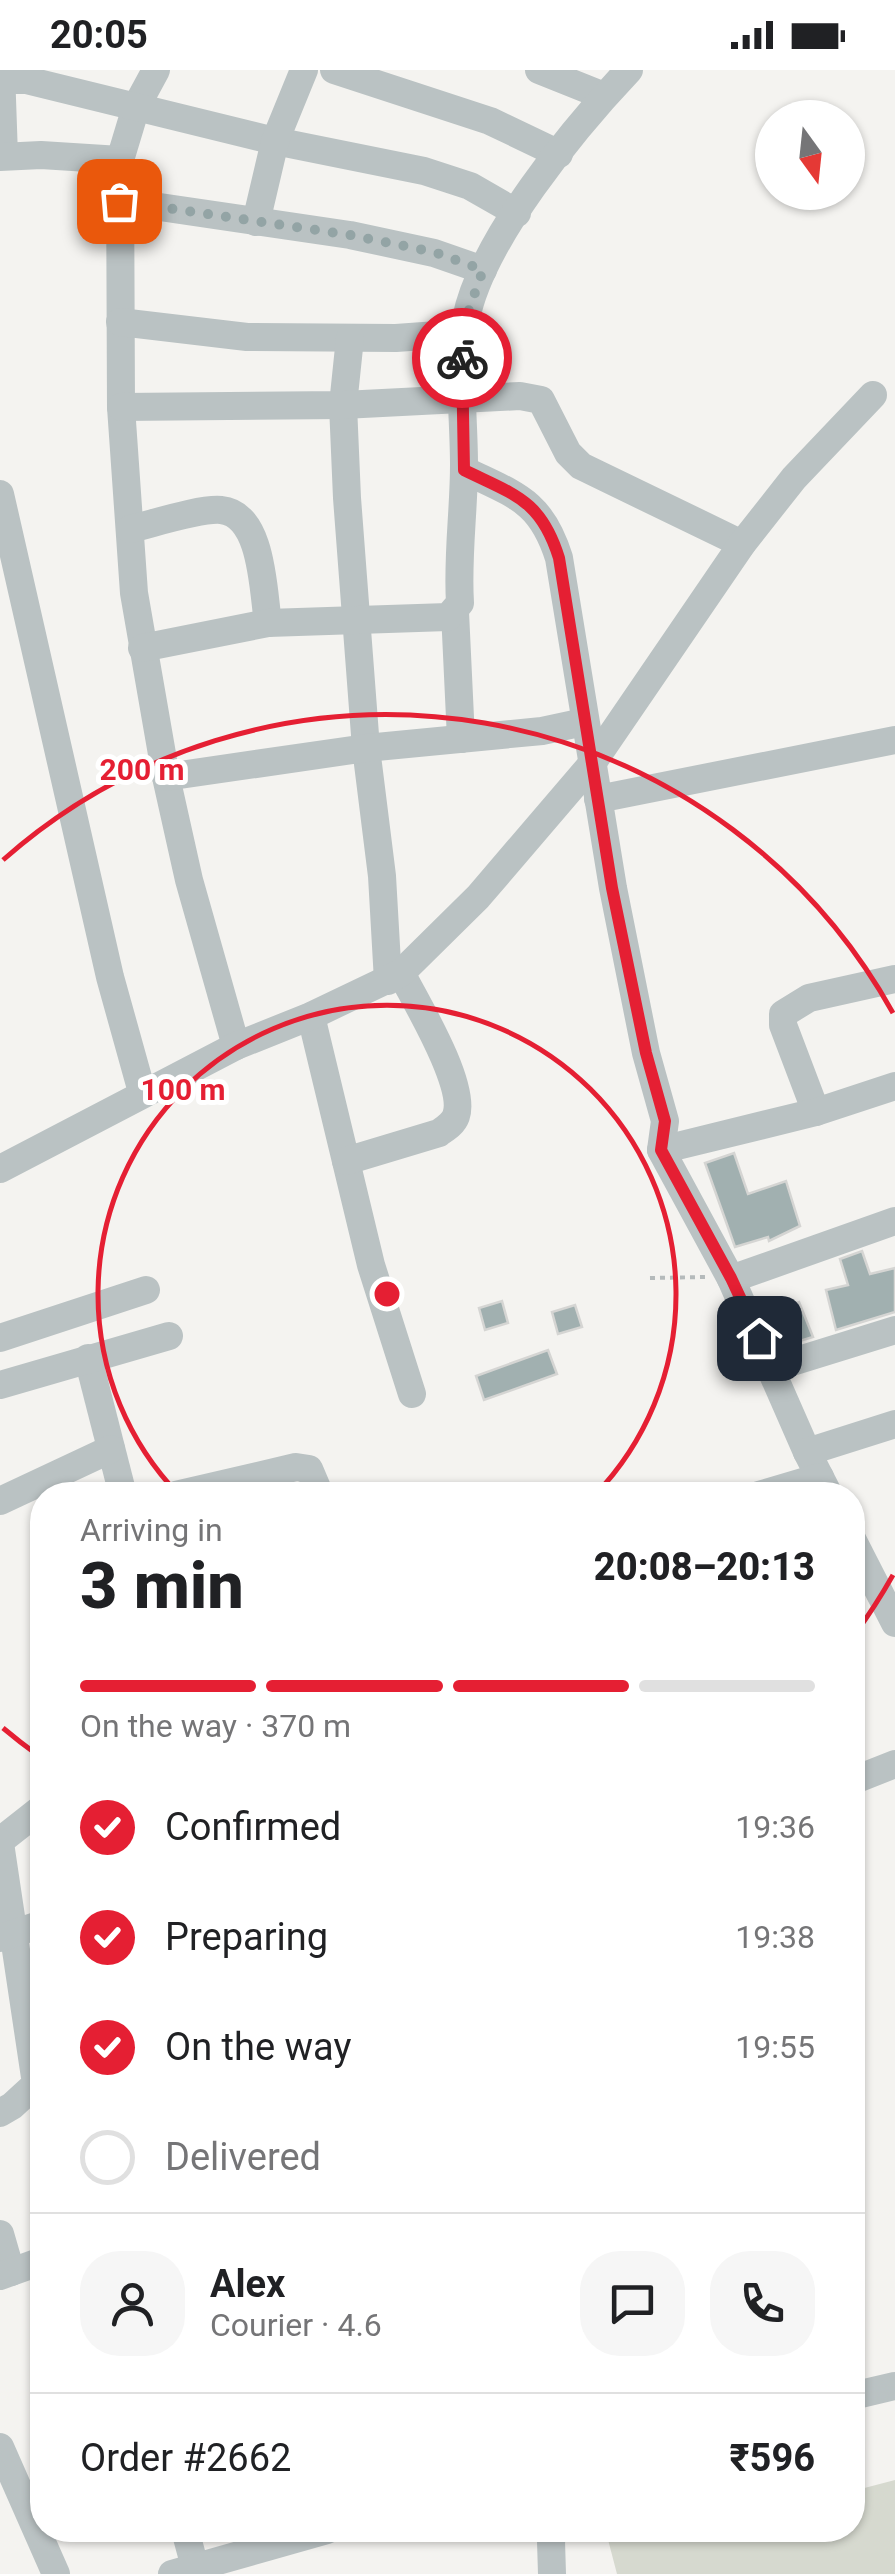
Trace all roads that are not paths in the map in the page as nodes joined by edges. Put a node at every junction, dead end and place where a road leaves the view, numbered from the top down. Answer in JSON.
{"nodes":[{"id":1,"x":1,"y":70,"type":"edge"},
{"id":2,"x":156,"y":70,"type":"edge"},
{"id":3,"x":304,"y":70,"type":"edge"},
{"id":4,"x":334,"y":70,"type":"edge"},
{"id":5,"x":539,"y":70,"type":"edge"},
{"id":6,"x":628,"y":70,"type":"edge"},
{"id":7,"x":0,"y":80,"type":"edge"},
{"id":8,"x":82,"y":82,"type":"edge"},
{"id":9,"x":604,"y":96,"type":"junction"},
{"id":10,"x":136,"y":108,"type":"junction"},
{"id":11,"x":275,"y":141,"type":"junction"},
{"id":12,"x":559,"y":154,"type":"junction"},
{"id":13,"x":2,"y":156,"type":"edge"},
{"id":14,"x":120,"y":160,"type":"junction"},
{"id":15,"x":119,"y":201,"type":"junction"},
{"id":16,"x":517,"y":212,"type":"junction"},
{"id":17,"x":256,"y":222,"type":"junction"},
{"id":18,"x":483,"y":270,"type":"junction"},
{"id":19,"x":120,"y":322,"type":"junction"},
{"id":20,"x":465,"y":333,"type":"junction"},
{"id":21,"x":350,"y":338,"type":"junction"},
{"id":22,"x":873,"y":395,"type":"dead end"},
{"id":23,"x":463,"y":400,"type":"junction"},
{"id":24,"x":344,"y":405,"type":"junction"},
{"id":25,"x":122,"y":407,"type":"junction"},
{"id":26,"x":464,"y":470,"type":"junction"},
{"id":27,"x":0,"y":494,"type":"edge"},
{"id":28,"x":130,"y":529,"type":"junction"},
{"id":29,"x":742,"y":544,"type":"junction"},
{"id":30,"x":455,"y":612,"type":"junction"},
{"id":31,"x":357,"y":619,"type":"junction"},
{"id":32,"x":268,"y":623,"type":"junction"},
{"id":33,"x":142,"y":648,"type":"junction"},
{"id":34,"x":584,"y":722,"type":"junction"},
{"id":35,"x":461,"y":739,"type":"junction"},
{"id":36,"x":895,"y":740,"type":"edge"},
{"id":37,"x":366,"y":748,"type":"junction"},
{"id":38,"x":592,"y":765,"type":"junction"},
{"id":39,"x":166,"y":777,"type":"junction"},
{"id":40,"x":598,"y":799,"type":"junction"},
{"id":41,"x":394,"y":977,"type":"junction"},
{"id":42,"x":895,"y":978,"type":"edge"},
{"id":43,"x":312,"y":1016,"type":"junction"},
{"id":44,"x":236,"y":1046,"type":"junction"},
{"id":45,"x":895,"y":1086,"type":"edge"},
{"id":46,"x":142,"y":1092,"type":"junction"},
{"id":47,"x":816,"y":1112,"type":"junction"},
{"id":48,"x":661,"y":1150,"type":"junction"},
{"id":49,"x":346,"y":1161,"type":"junction"},
{"id":50,"x":0,"y":1168,"type":"edge"},
{"id":51,"x":895,"y":1220,"type":"edge"},
{"id":52,"x":731,"y":1278,"type":"junction"},
{"id":53,"x":146,"y":1290,"type":"dead end"},
{"id":54,"x":895,"y":1330,"type":"edge"},
{"id":55,"x":169,"y":1336,"type":"dead end"},
{"id":56,"x":0,"y":1338,"type":"edge"},
{"id":57,"x":88,"y":1358,"type":"junction"},
{"id":58,"x":773,"y":1368,"type":"junction"},
{"id":59,"x":0,"y":1385,"type":"edge"},
{"id":60,"x":412,"y":1394,"type":"dead end"},
{"id":61,"x":895,"y":1424,"type":"edge"},
{"id":62,"x":111,"y":1450,"type":"junction"},
{"id":63,"x":819,"y":1474,"type":"edge"},
{"id":64,"x":41,"y":1482,"type":"edge"},
{"id":65,"x":119,"y":1482,"type":"edge"},
{"id":66,"x":232,"y":1482,"type":"edge"},
{"id":67,"x":314,"y":1482,"type":"edge"},
{"id":68,"x":30,"y":1487,"type":"edge"},
{"id":69,"x":0,"y":1501,"type":"edge"},
{"id":70,"x":865,"y":1565,"type":"edge"},
{"id":71,"x":895,"y":1623,"type":"edge"},
{"id":72,"x":895,"y":1764,"type":"edge"},
{"id":73,"x":865,"y":1776,"type":"edge"},
{"id":74,"x":30,"y":1818,"type":"edge"},
{"id":75,"x":0,"y":1842,"type":"edge"},
{"id":76,"x":7,"y":1936,"type":"edge"},
{"id":77,"x":30,"y":2041,"type":"edge"},
{"id":78,"x":30,"y":2090,"type":"edge"},
{"id":79,"x":0,"y":2113,"type":"edge"},
{"id":80,"x":0,"y":2234,"type":"edge"},
{"id":81,"x":30,"y":2265,"type":"edge"},
{"id":82,"x":5,"y":2274,"type":"edge"},
{"id":83,"x":895,"y":2386,"type":"edge"},
{"id":84,"x":865,"y":2393,"type":"edge"},
{"id":85,"x":0,"y":2447,"type":"edge"},
{"id":86,"x":30,"y":2515,"type":"edge"},
{"id":87,"x":42,"y":2542,"type":"edge"},
{"id":88,"x":185,"y":2542,"type":"edge"},
{"id":89,"x":285,"y":2542,"type":"edge"},
{"id":90,"x":550,"y":2542,"type":"edge"},
{"id":91,"x":184,"y":2571,"type":"edge"},
{"id":92,"x":56,"y":2574,"type":"edge"},
{"id":93,"x":552,"y":2574,"type":"edge"}],
"edges":[{"from":1,"to":7,"type":"street"},
{"from":2,"to":10,"type":"street"},
{"from":3,"to":11,"type":"street"},
{"from":4,"to":12,"type":"street"},
{"from":5,"to":9,"type":"street"},
{"from":6,"to":9,"type":"street"},
{"from":7,"to":8,"type":"street"},
{"from":7,"to":13,"type":"street"},
{"from":8,"to":10,"type":"street"},
{"from":9,"to":12,"type":"street"},
{"from":10,"to":11,"type":"street"},
{"from":10,"to":14,"type":"street"},
{"from":11,"to":16,"type":"street"},
{"from":11,"to":17,"type":"street"},
{"from":12,"to":16,"type":"street"},
{"from":13,"to":14,"type":"street"},
{"from":14,"to":15,"type":"street"},
{"from":15,"to":17,"type":"street"},
{"from":15,"to":19,"type":"street"},
{"from":16,"to":18,"type":"street"},
{"from":17,"to":18,"type":"street"},
{"from":18,"to":20,"type":"street"},
{"from":19,"to":21,"type":"street"},
{"from":19,"to":25,"type":"street"},
{"from":20,"to":21,"type":"street"},
{"from":20,"to":23,"type":"street"},
{"from":21,"to":24,"type":"street"},
{"from":22,"to":29,"type":"street"},
{"from":23,"to":24,"type":"street"},
{"from":23,"to":26,"type":"street"},
{"from":23,"to":29,"type":"street"},
{"from":24,"to":25,"type":"street"},
{"from":24,"to":31,"type":"street"},
{"from":25,"to":28,"type":"street"},
{"from":26,"to":30,"type":"street"},
{"from":26,"to":34,"type":"street"},
{"from":27,"to":46,"type":"street"},
{"from":28,"to":32,"type":"street"},
{"from":28,"to":33,"type":"street"},
{"from":29,"to":38,"type":"street"},
{"from":30,"to":31,"type":"street"},
{"from":30,"to":35,"type":"street"},
{"from":31,"to":32,"type":"street"},
{"from":31,"to":37,"type":"street"},
{"from":32,"to":33,"type":"street"},
{"from":33,"to":39,"type":"street"},
{"from":34,"to":35,"type":"street"},
{"from":34,"to":38,"type":"street"},
{"from":35,"to":37,"type":"street"},
{"from":36,"to":40,"type":"street"},
{"from":37,"to":39,"type":"street"},
{"from":37,"to":41,"type":"street"},
{"from":38,"to":40,"type":"street"},
{"from":38,"to":41,"type":"street"},
{"from":39,"to":44,"type":"street"},
{"from":40,"to":48,"type":"street"},
{"from":41,"to":43,"type":"street"},
{"from":41,"to":49,"type":"street"},
{"from":42,"to":47,"type":"street"},
{"from":43,"to":44,"type":"street"},
{"from":43,"to":49,"type":"street"},
{"from":44,"to":46,"type":"street"},
{"from":45,"to":47,"type":"street"},
{"from":46,"to":50,"type":"street"},
{"from":47,"to":48,"type":"street"},
{"from":48,"to":52,"type":"street"},
{"from":49,"to":60,"type":"street"},
{"from":51,"to":52,"type":"street"},
{"from":52,"to":58,"type":"street"},
{"from":53,"to":56,"type":"street"},
{"from":54,"to":58,"type":"street"},
{"from":55,"to":57,"type":"street"},
{"from":57,"to":59,"type":"street"},
{"from":57,"to":62,"type":"street"},
{"from":58,"to":63,"type":"street"},
{"from":61,"to":63,"type":"street"},
{"from":62,"to":64,"type":"street"},
{"from":62,"to":65,"type":"street"},
{"from":66,"to":67,"type":"street"},
{"from":68,"to":69,"type":"street"},
{"from":70,"to":71,"type":"street"},
{"from":72,"to":73,"type":"street"},
{"from":74,"to":75,"type":"street"},
{"from":75,"to":76,"type":"street"},
{"from":76,"to":77,"type":"street"},
{"from":78,"to":79,"type":"street"},
{"from":80,"to":82,"type":"street"},
{"from":81,"to":82,"type":"street"},
{"from":83,"to":84,"type":"street"},
{"from":85,"to":86,"type":"street"},
{"from":87,"to":92,"type":"street"},
{"from":88,"to":91,"type":"street"},
{"from":89,"to":91,"type":"street"},
{"from":90,"to":93,"type":"street"}]}
